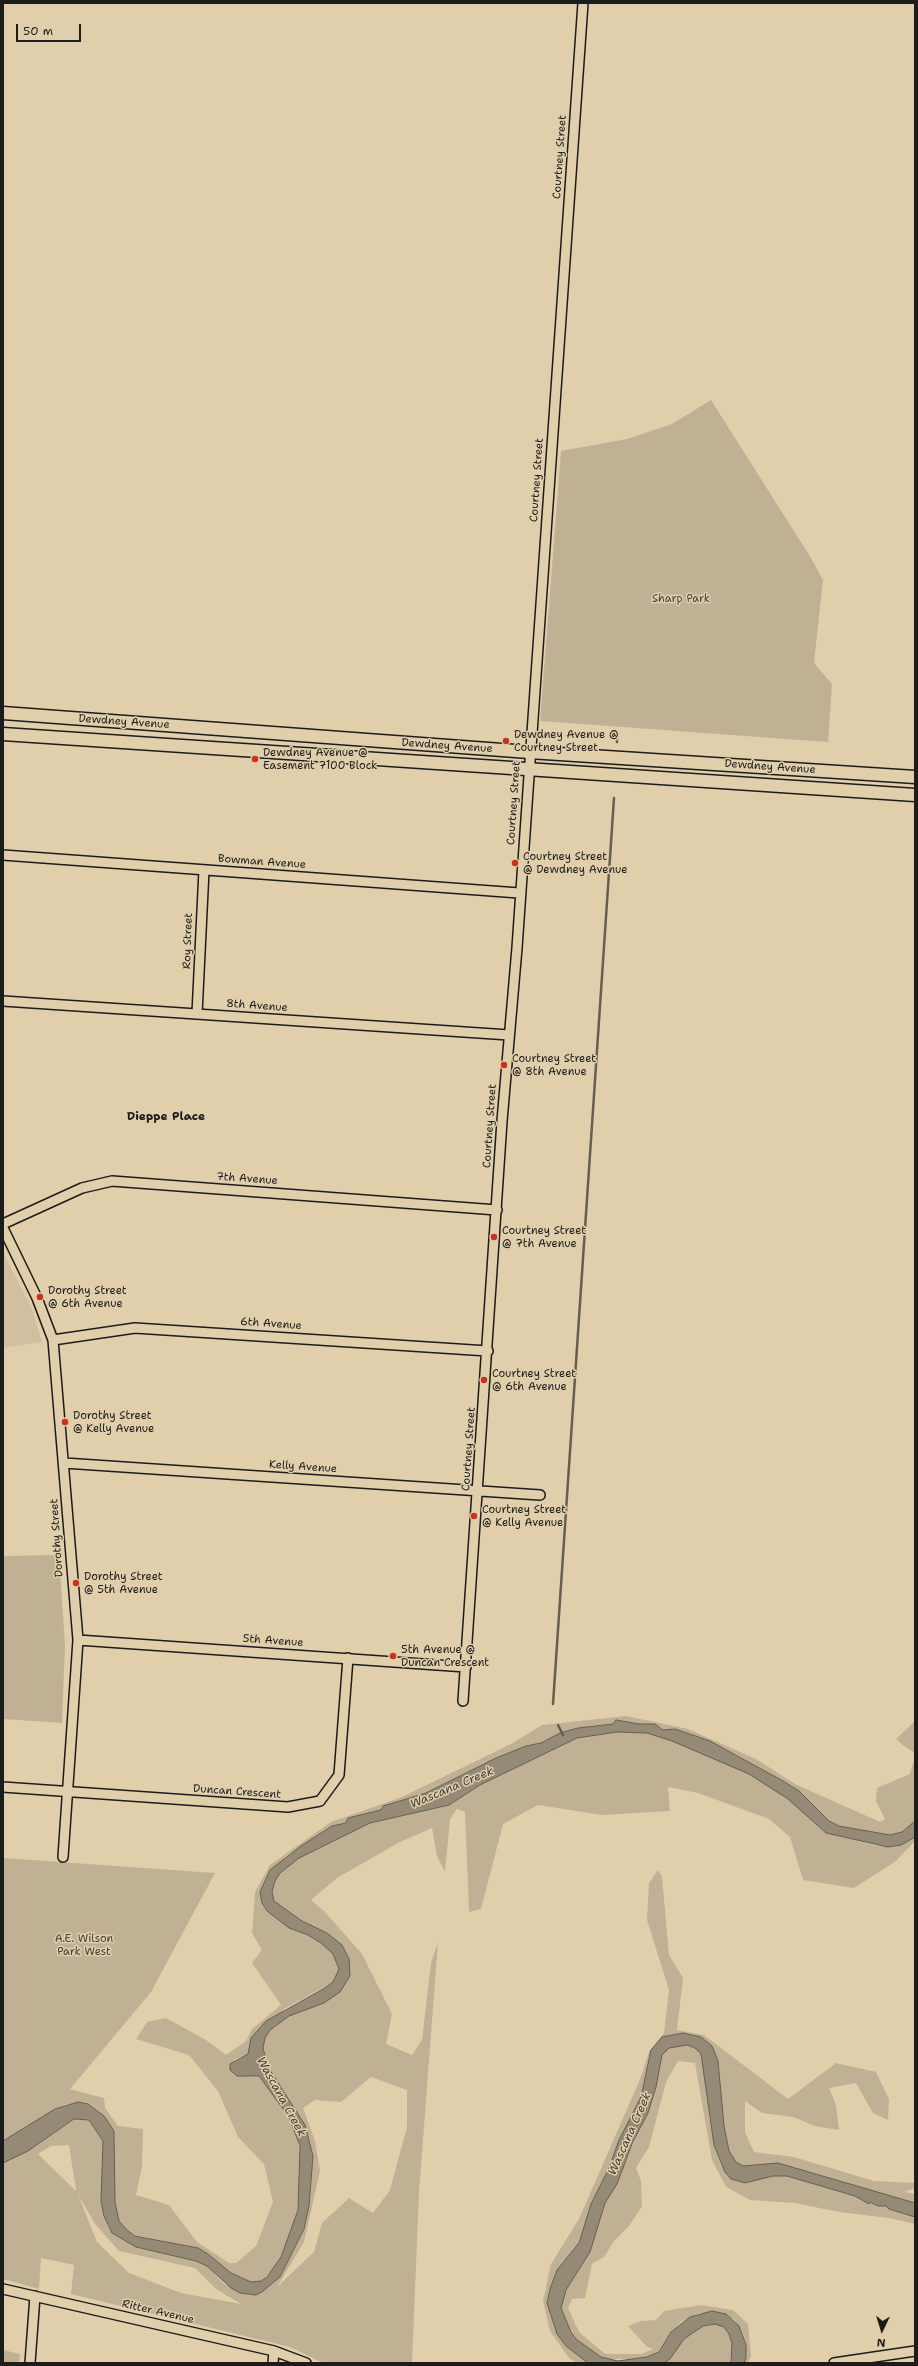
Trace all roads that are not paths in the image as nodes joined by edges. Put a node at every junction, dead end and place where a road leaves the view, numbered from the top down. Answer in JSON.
{"nodes":[{"id":1,"x":583,"y":3,"type":"edge"},
{"id":2,"x":3,"y":713,"type":"edge"},
{"id":3,"x":3,"y":734,"type":"edge"},
{"id":4,"x":529,"y":752,"type":"junction"},
{"id":5,"x":528,"y":770,"type":"junction"},
{"id":6,"x":915,"y":777,"type":"edge"},
{"id":7,"x":915,"y":795,"type":"edge"},
{"id":8,"x":3,"y":855,"type":"edge"},
{"id":9,"x":204,"y":870,"type":"junction"},
{"id":10,"x":520,"y":893,"type":"junction"},
{"id":11,"x":3,"y":1001,"type":"edge"},
{"id":12,"x":198,"y":1014,"type":"junction"},
{"id":13,"x":509,"y":1035,"type":"junction"},
{"id":14,"x":497,"y":1210,"type":"junction"},
{"id":15,"x":3,"y":1224,"type":"edge"},
{"id":16,"x":3,"y":1228,"type":"edge"},
{"id":17,"x":53,"y":1340,"type":"junction"},
{"id":18,"x":488,"y":1350,"type":"junction"},
{"id":19,"x":64,"y":1462,"type":"junction"},
{"id":20,"x":478,"y":1490,"type":"junction"},
{"id":21,"x":540,"y":1495,"type":"dead end"},
{"id":22,"x":78,"y":1640,"type":"junction"},
{"id":23,"x":348,"y":1658,"type":"junction"},
{"id":24,"x":466,"y":1667,"type":"junction"},
{"id":25,"x":463,"y":1700,"type":"dead end"},
{"id":26,"x":3,"y":1787,"type":"edge"},
{"id":27,"x":68,"y":1792,"type":"junction"},
{"id":28,"x":64,"y":1857,"type":"dead end"},
{"id":29,"x":3,"y":2288,"type":"edge"},
{"id":30,"x":34,"y":2296,"type":"junction"},
{"id":31,"x":274,"y":2351,"type":"junction"},
{"id":32,"x":915,"y":2351,"type":"edge"},
{"id":33,"x":30,"y":2363,"type":"edge"},
{"id":34,"x":274,"y":2363,"type":"edge"},
{"id":35,"x":306,"y":2363,"type":"edge"},
{"id":36,"x":834,"y":2363,"type":"edge"}],
"edges":[{"from":1,"to":4,"type":"street","name":"Courtney Street"},
{"from":2,"to":4,"type":"main road","name":"Dewdney Avenue"},
{"from":3,"to":5,"type":"main road","name":"Dewdney Avenue"},
{"from":4,"to":5,"type":"street","name":"Courtney Street"},
{"from":4,"to":6,"type":"main road","name":"Dewdney Avenue"},
{"from":5,"to":7,"type":"main road","name":"Dewdney Avenue"},
{"from":5,"to":10,"type":"street","name":"Courtney Street"},
{"from":8,"to":9,"type":"street","name":"Bowman Avenue"},
{"from":9,"to":10,"type":"street","name":"Bowman Avenue"},
{"from":9,"to":12,"type":"street","name":"Roy Street"},
{"from":10,"to":13,"type":"street","name":"Courtney Street"},
{"from":11,"to":12,"type":"street","name":"8th Avenue"},
{"from":12,"to":13,"type":"street","name":"8th Avenue"},
{"from":13,"to":14,"type":"street","name":"Courtney Street"},
{"from":14,"to":15,"type":"street","name":"7th Avenue"},
{"from":14,"to":18,"type":"street","name":"Courtney Street"},
{"from":16,"to":17,"type":"street","name":"Dorothy Street"},
{"from":17,"to":18,"type":"street","name":"6th Avenue"},
{"from":17,"to":19,"type":"street","name":"Dorothy Street"},
{"from":18,"to":20,"type":"street","name":"Courtney Street"},
{"from":19,"to":20,"type":"street","name":"Kelly Avenue"},
{"from":19,"to":22,"type":"street","name":"Dorothy Street"},
{"from":20,"to":21,"type":"street","name":"Kelly Avenue"},
{"from":20,"to":24,"type":"street","name":"Courtney Street"},
{"from":22,"to":23,"type":"street","name":"5th Avenue"},
{"from":22,"to":27,"type":"street","name":"Dorothy Street"},
{"from":23,"to":24,"type":"street","name":"5th Avenue"},
{"from":23,"to":27,"type":"street","name":"Duncan Crescent"},
{"from":24,"to":25,"type":"street","name":"Courtney Street"},
{"from":26,"to":27,"type":"street","name":"Duncan Crescent"},
{"from":27,"to":28,"type":"street","name":"Dorothy Street"},
{"from":29,"to":30,"type":"street","name":"Ritter Avenue"},
{"from":30,"to":31,"type":"street","name":"Ritter Avenue"},
{"from":30,"to":33,"type":"street"},
{"from":31,"to":34,"type":"street"},
{"from":31,"to":35,"type":"street","name":"Ritter Avenue"},
{"from":32,"to":36,"type":"street"}]}
